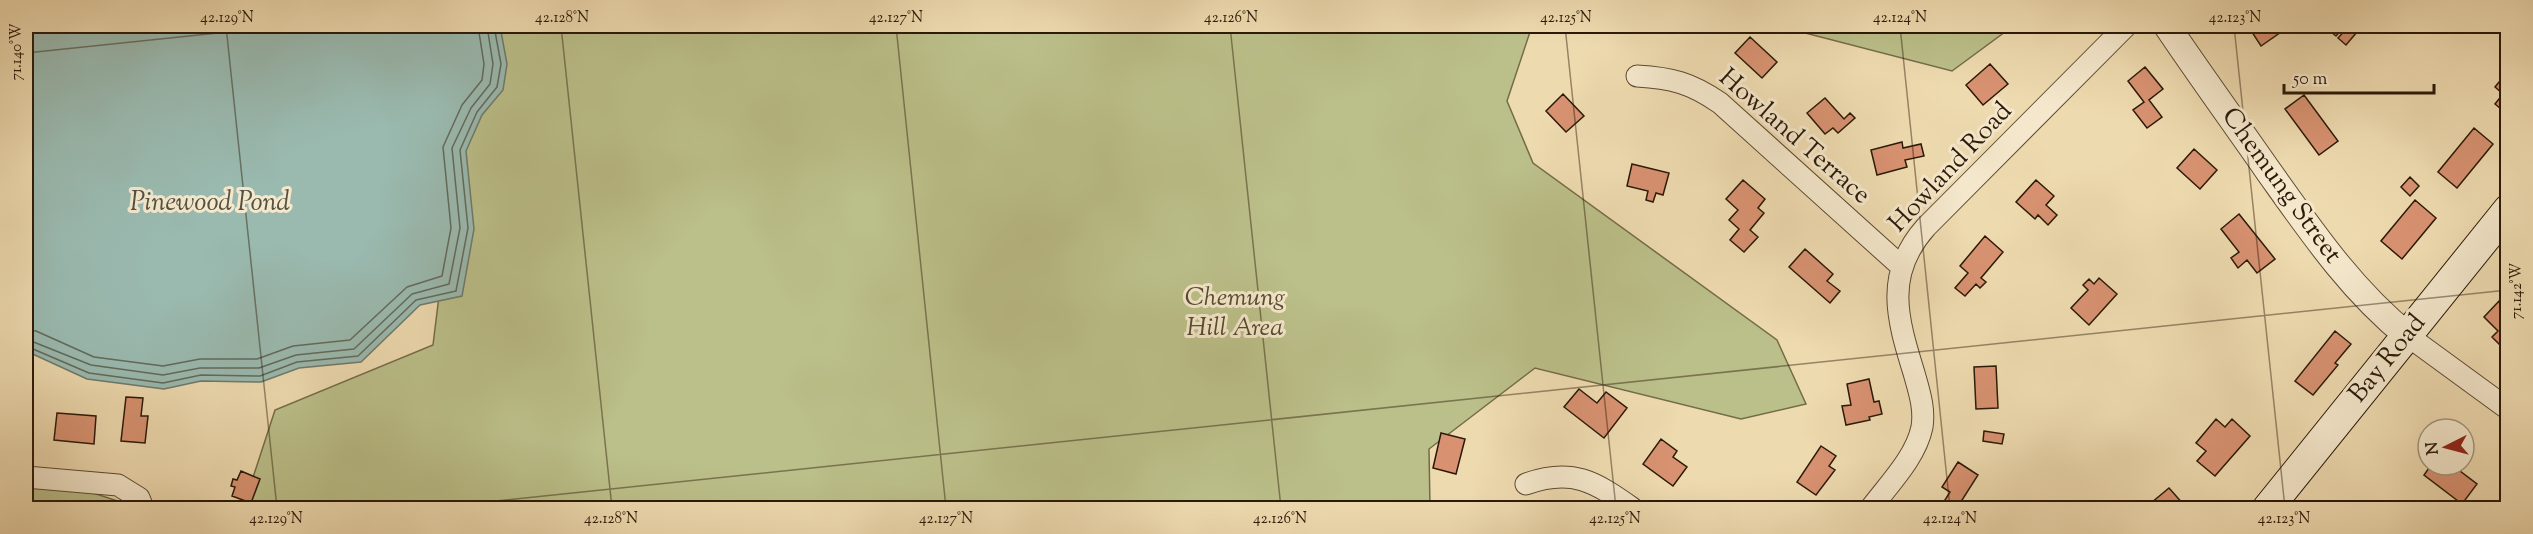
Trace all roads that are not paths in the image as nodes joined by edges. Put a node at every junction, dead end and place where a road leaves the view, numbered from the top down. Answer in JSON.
{"nodes":[{"id":1,"x":2126,"y":26,"type":"edge"},
{"id":2,"x":2167,"y":26,"type":"edge"},
{"id":3,"x":1637,"y":76,"type":"dead end"},
{"id":4,"x":2508,"y":210,"type":"edge"},
{"id":5,"x":1902,"y":267,"type":"junction"},
{"id":6,"x":2408,"y":336,"type":"junction"},
{"id":7,"x":2508,"y":409,"type":"edge"},
{"id":8,"x":26,"y":477,"type":"edge"},
{"id":9,"x":1526,"y":484,"type":"dead end"},
{"id":10,"x":143,"y":508,"type":"edge"},
{"id":11,"x":1632,"y":508,"type":"edge"},
{"id":12,"x":1871,"y":508,"type":"edge"},
{"id":13,"x":2268,"y":508,"type":"edge"}],
"edges":[{"from":1,"to":5,"type":"street","name":"Howland Road"},
{"from":2,"to":6,"type":"street","name":"Chemung Street"},
{"from":3,"to":5,"type":"street","name":"Howland Terrace"},
{"from":4,"to":6,"type":"main road","name":"Bay Road"},
{"from":5,"to":12,"type":"street","name":"Howland Road"},
{"from":6,"to":7,"type":"street"},
{"from":6,"to":13,"type":"main road","name":"Bay Road"},
{"from":8,"to":10,"type":"street"},
{"from":9,"to":11,"type":"street"}]}
